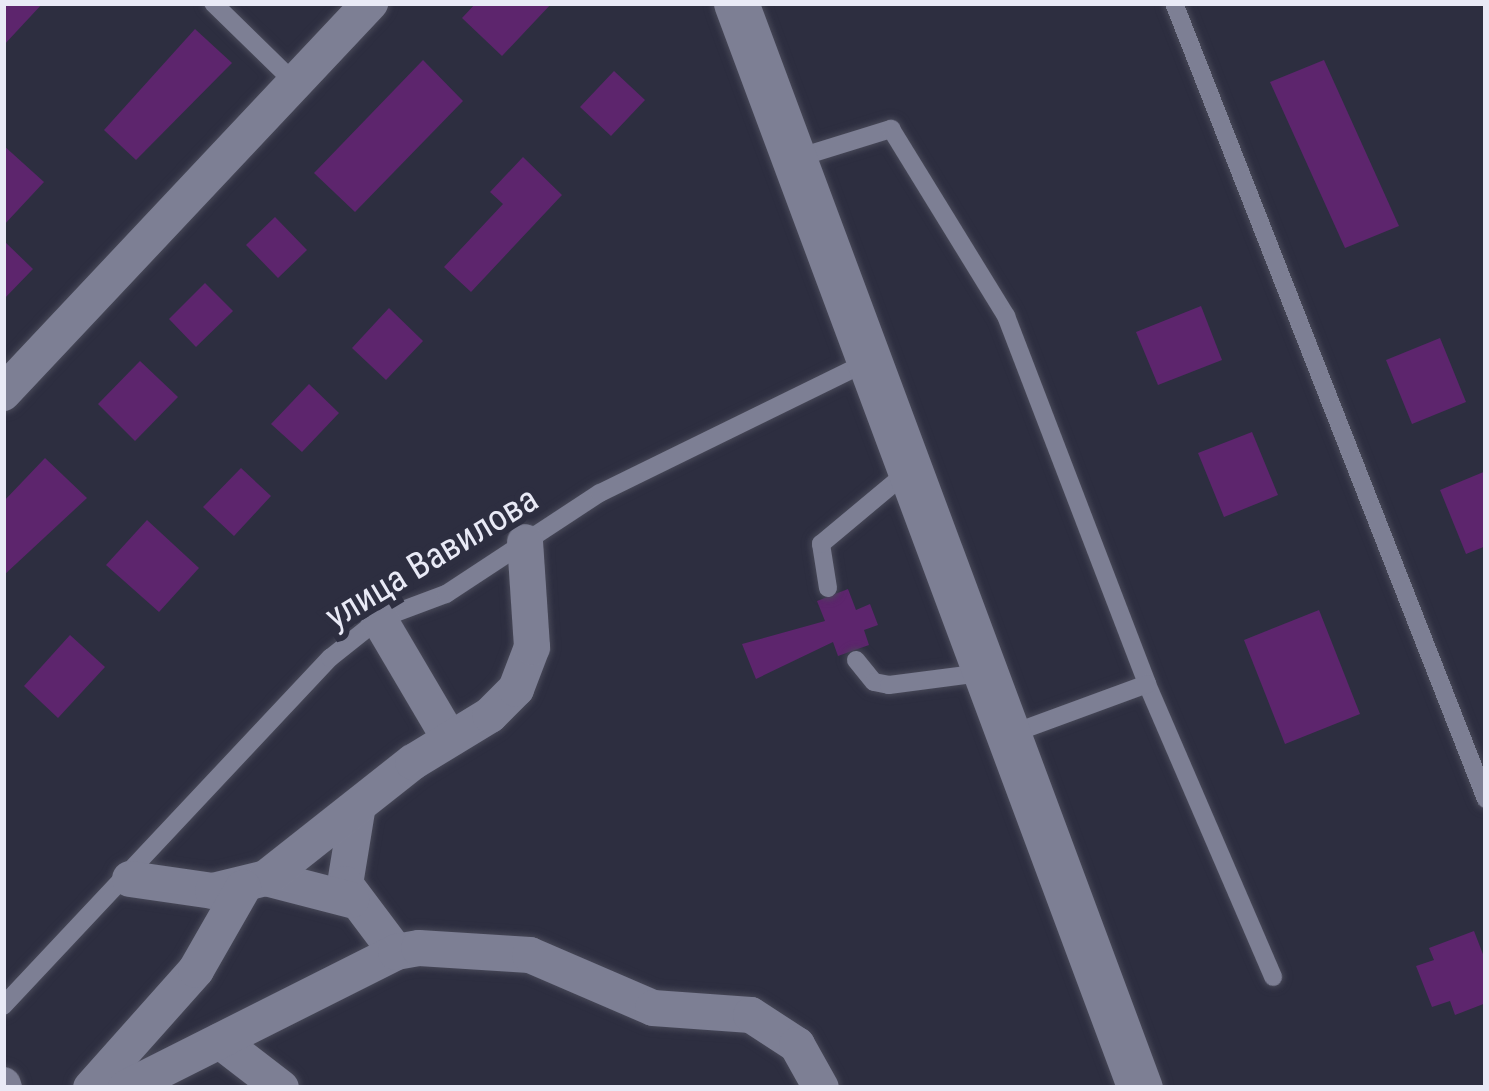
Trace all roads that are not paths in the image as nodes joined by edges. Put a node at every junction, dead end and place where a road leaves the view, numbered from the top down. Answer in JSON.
{"nodes":[{"id":1,"x":213,"y":3,"type":"edge"},
{"id":2,"x":370,"y":3,"type":"edge"},
{"id":3,"x":736,"y":3,"type":"edge"},
{"id":4,"x":1174,"y":3,"type":"edge"},
{"id":5,"x":295,"y":82,"type":"junction"},
{"id":6,"x":794,"y":159,"type":"junction"},
{"id":7,"x":865,"y":363,"type":"junction"},
{"id":8,"x":3,"y":393,"type":"edge"},
{"id":9,"x":906,"y":473,"type":"junction"},
{"id":10,"x":525,"y":542,"type":"junction"},
{"id":11,"x":828,"y":588,"type":"dead end"},
{"id":12,"x":379,"y":619,"type":"junction"},
{"id":13,"x":856,"y":659,"type":"dead end"},
{"id":14,"x":982,"y":673,"type":"junction"},
{"id":15,"x":1147,"y":684,"type":"junction"},
{"id":16,"x":1006,"y":736,"type":"junction"},
{"id":17,"x":449,"y":738,"type":"junction"},
{"id":18,"x":1486,"y":799,"type":"edge"},
{"id":19,"x":357,"y":811,"type":"junction"},
{"id":20,"x":130,"y":879,"type":"junction"},
{"id":21,"x":255,"y":883,"type":"junction"},
{"id":22,"x":351,"y":900,"type":"junction"},
{"id":23,"x":396,"y":952,"type":"junction"},
{"id":24,"x":1273,"y":977,"type":"dead end"},
{"id":25,"x":3,"y":1006,"type":"edge"},
{"id":26,"x":220,"y":1041,"type":"junction"},
{"id":27,"x":91,"y":1088,"type":"edge"},
{"id":28,"x":126,"y":1088,"type":"edge"},
{"id":29,"x":281,"y":1088,"type":"edge"},
{"id":30,"x":821,"y":1088,"type":"edge"},
{"id":31,"x":1139,"y":1088,"type":"edge"}],
"edges":[{"from":1,"to":5,"type":"lane"},
{"from":2,"to":5,"type":"street"},
{"from":3,"to":6,"type":"street"},
{"from":4,"to":18,"type":"lane"},
{"from":5,"to":8,"type":"street"},
{"from":6,"to":7,"type":"street"},
{"from":6,"to":15,"type":"lane"},
{"from":7,"to":9,"type":"street"},
{"from":7,"to":10,"type":"lane","name":"улица Вавилова"},
{"from":9,"to":11,"type":"lane"},
{"from":9,"to":14,"type":"street"},
{"from":10,"to":12,"type":"lane","name":"улица Вавилова"},
{"from":10,"to":17,"type":"street"},
{"from":12,"to":17,"type":"street"},
{"from":12,"to":20,"type":"lane","name":"улица Вавилова"},
{"from":13,"to":14,"type":"lane"},
{"from":14,"to":16,"type":"street"},
{"from":15,"to":16,"type":"lane"},
{"from":15,"to":24,"type":"lane"},
{"from":16,"to":31,"type":"street"},
{"from":17,"to":19,"type":"street"},
{"from":19,"to":21,"type":"street"},
{"from":19,"to":22,"type":"street"},
{"from":20,"to":21,"type":"street"},
{"from":20,"to":25,"type":"lane","name":"улица Вавилова"},
{"from":21,"to":22,"type":"street"},
{"from":21,"to":27,"type":"street"},
{"from":22,"to":23,"type":"street"},
{"from":23,"to":26,"type":"street"},
{"from":23,"to":30,"type":"street"},
{"from":26,"to":28,"type":"street"},
{"from":26,"to":29,"type":"street"}]}
